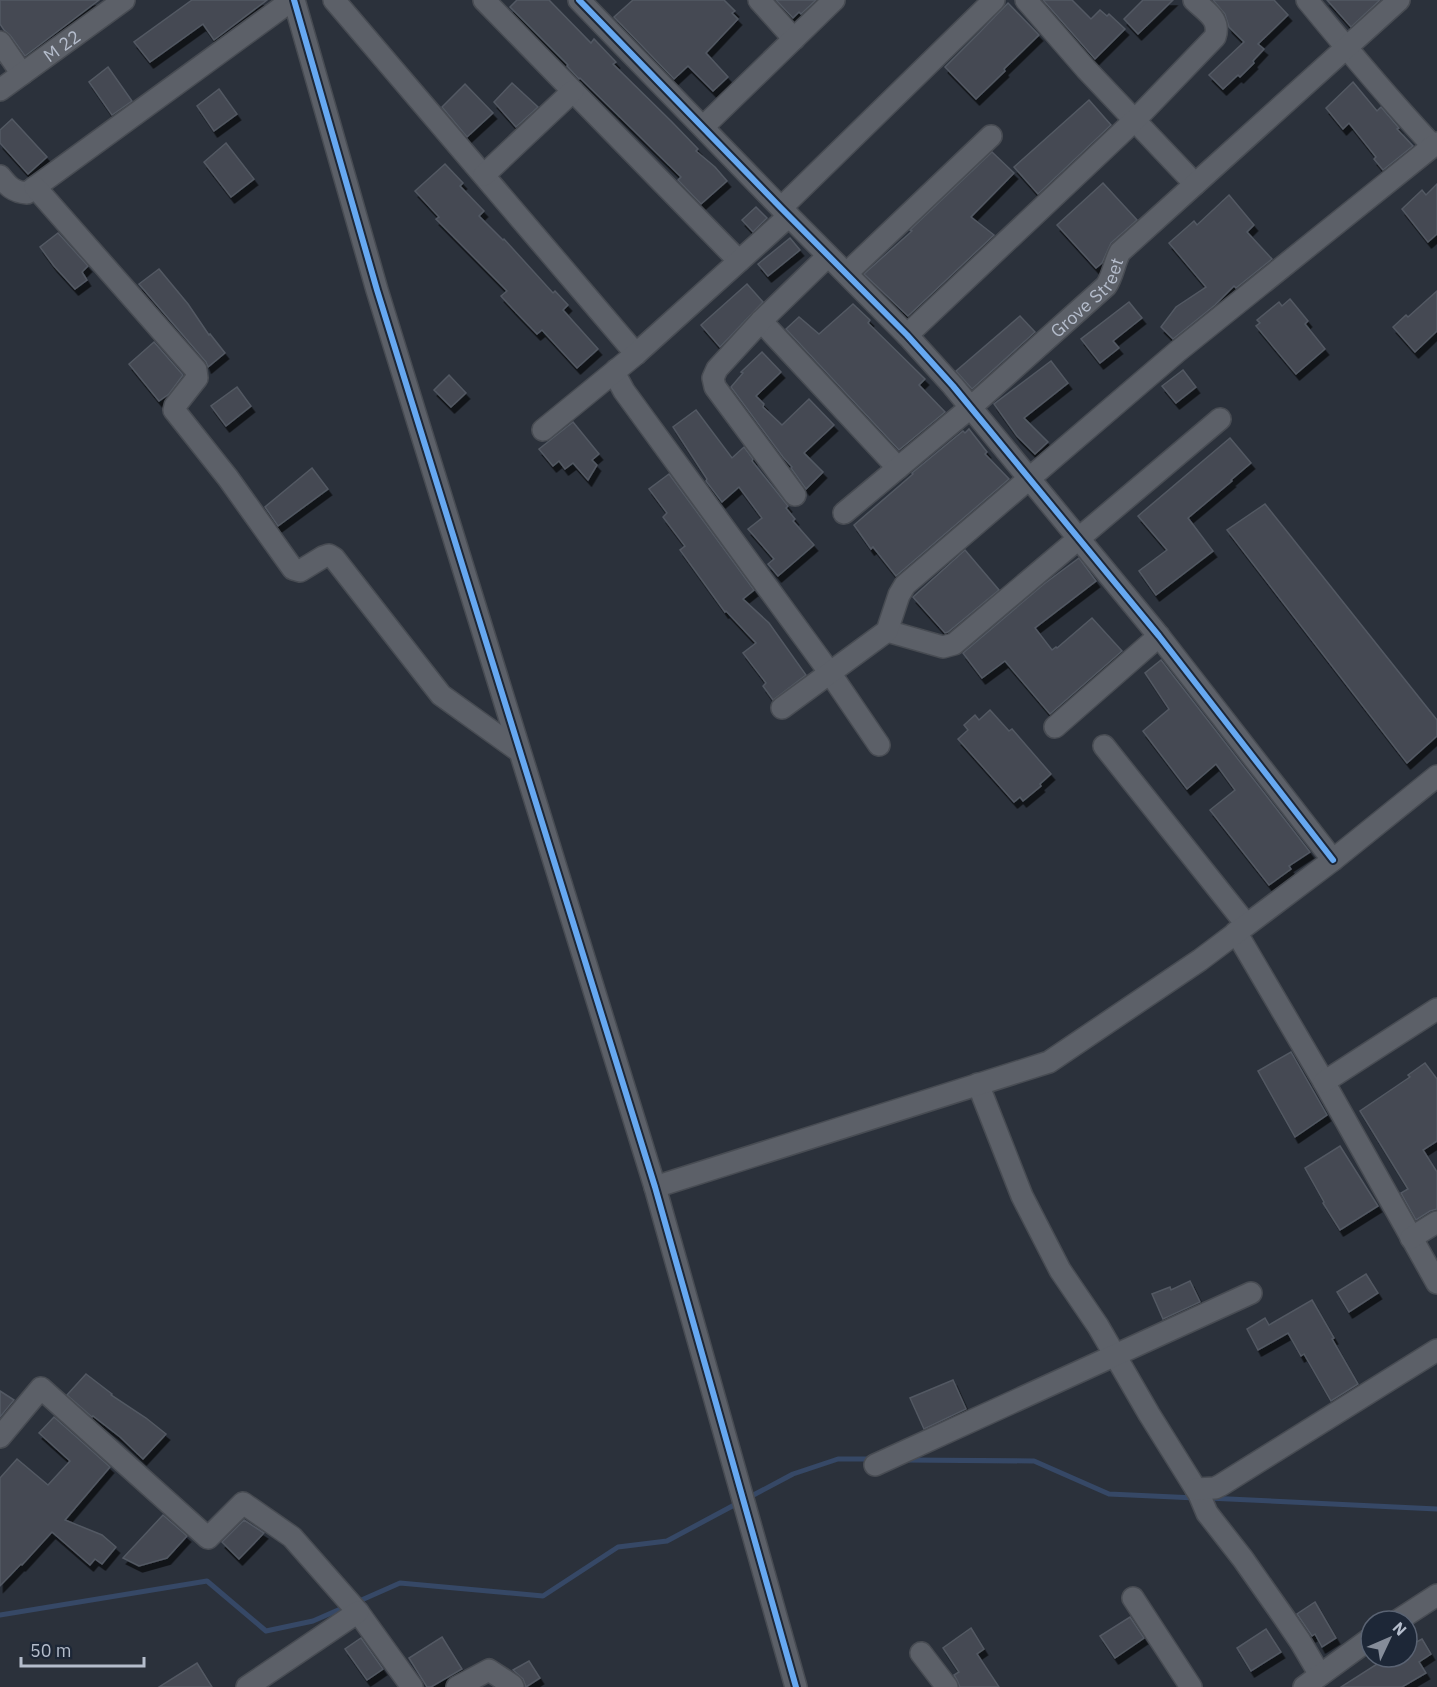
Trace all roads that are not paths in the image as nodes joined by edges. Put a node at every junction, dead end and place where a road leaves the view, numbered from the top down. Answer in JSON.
{"nodes":[{"id":1,"x":123,"y":0,"type":"edge"},
{"id":2,"x":293,"y":0,"type":"edge"},
{"id":3,"x":334,"y":0,"type":"edge"},
{"id":4,"x":484,"y":0,"type":"edge"},
{"id":5,"x":759,"y":0,"type":"edge"},
{"id":6,"x":834,"y":0,"type":"edge"},
{"id":7,"x":994,"y":0,"type":"edge"},
{"id":8,"x":1026,"y":0,"type":"edge"},
{"id":9,"x":1194,"y":0,"type":"edge"},
{"id":10,"x":1307,"y":0,"type":"edge"},
{"id":11,"x":1399,"y":0,"type":"edge"},
{"id":12,"x":592,"y":4,"type":"edge"},
{"id":13,"x":794,"y":39,"type":"junction"},
{"id":14,"x":0,"y":42,"type":"edge"},
{"id":15,"x":1346,"y":48,"type":"junction"},
{"id":16,"x":22,"y":74,"type":"junction"},
{"id":17,"x":0,"y":90,"type":"edge"},
{"id":18,"x":573,"y":91,"type":"junction"},
{"id":19,"x":1135,"y":120,"type":"junction"},
{"id":20,"x":703,"y":127,"type":"junction"},
{"id":21,"x":991,"y":136,"type":"dead end"},
{"id":22,"x":1435,"y":144,"type":"edge"},
{"id":23,"x":484,"y":175,"type":"junction"},
{"id":24,"x":0,"y":176,"type":"edge"},
{"id":25,"x":1195,"y":184,"type":"junction"},
{"id":26,"x":35,"y":187,"type":"junction"},
{"id":27,"x":785,"y":212,"type":"junction"},
{"id":28,"x":828,"y":256,"type":"junction"},
{"id":29,"x":739,"y":261,"type":"junction"},
{"id":30,"x":847,"y":273,"type":"junction"},
{"id":31,"x":760,"y":321,"type":"junction"},
{"id":32,"x":907,"y":335,"type":"junction"},
{"id":33,"x":636,"y":354,"type":"junction"},
{"id":34,"x":616,"y":370,"type":"junction"},
{"id":35,"x":971,"y":408,"type":"junction"},
{"id":36,"x":1220,"y":419,"type":"dead end"},
{"id":37,"x":543,"y":430,"type":"dead end"},
{"id":38,"x":898,"y":468,"type":"junction"},
{"id":39,"x":1029,"y":478,"type":"junction"},
{"id":40,"x":795,"y":495,"type":"dead end"},
{"id":41,"x":844,"y":513,"type":"dead end"},
{"id":42,"x":1078,"y":539,"type":"junction"},
{"id":43,"x":887,"y":631,"type":"junction"},
{"id":44,"x":1159,"y":636,"type":"junction"},
{"id":45,"x":830,"y":673,"type":"junction"},
{"id":46,"x":782,"y":708,"type":"dead end"},
{"id":47,"x":1055,"y":727,"type":"dead end"},
{"id":48,"x":879,"y":745,"type":"dead end"},
{"id":49,"x":1104,"y":746,"type":"dead end"},
{"id":50,"x":519,"y":752,"type":"junction"},
{"id":51,"x":1437,"y":776,"type":"edge"},
{"id":52,"x":1333,"y":860,"type":"junction"},
{"id":53,"x":1241,"y":928,"type":"junction"},
{"id":54,"x":1437,"y":1009,"type":"edge"},
{"id":55,"x":1324,"y":1082,"type":"junction"},
{"id":56,"x":978,"y":1084,"type":"junction"},
{"id":57,"x":655,"y":1187,"type":"junction"},
{"id":58,"x":1437,"y":1222,"type":"edge"},
{"id":59,"x":1411,"y":1238,"type":"junction"},
{"id":60,"x":1437,"y":1283,"type":"edge"},
{"id":61,"x":1251,"y":1293,"type":"dead end"},
{"id":62,"x":1437,"y":1350,"type":"edge"},
{"id":63,"x":1115,"y":1356,"type":"junction"},
{"id":64,"x":0,"y":1437,"type":"edge"},
{"id":65,"x":875,"y":1465,"type":"dead end"},
{"id":66,"x":1201,"y":1499,"type":"junction"},
{"id":67,"x":1437,"y":1596,"type":"edge"},
{"id":68,"x":1133,"y":1598,"type":"dead end"},
{"id":69,"x":1416,"y":1609,"type":"edge"},
{"id":70,"x":358,"y":1612,"type":"junction"},
{"id":71,"x":1359,"y":1647,"type":"edge"},
{"id":72,"x":921,"y":1653,"type":"dead end"},
{"id":73,"x":1312,"y":1681,"type":"edge"},
{"id":74,"x":247,"y":1687,"type":"edge"},
{"id":75,"x":412,"y":1687,"type":"edge"},
{"id":76,"x":458,"y":1687,"type":"edge"},
{"id":77,"x":513,"y":1687,"type":"edge"},
{"id":78,"x":796,"y":1687,"type":"edge"},
{"id":79,"x":947,"y":1687,"type":"edge"},
{"id":80,"x":1191,"y":1687,"type":"edge"}],
"edges":[{"from":1,"to":16,"type":"street","name":"M 22"},
{"from":2,"to":26,"type":"street"},
{"from":2,"to":50,"type":"street"},
{"from":3,"to":23,"type":"street"},
{"from":4,"to":18,"type":"street"},
{"from":5,"to":13,"type":"street"},
{"from":6,"to":13,"type":"street"},
{"from":7,"to":27,"type":"street"},
{"from":8,"to":19,"type":"street"},
{"from":9,"to":19,"type":"street"},
{"from":10,"to":15,"type":"street"},
{"from":11,"to":15,"type":"street","name":"Grove Street"},
{"from":12,"to":20,"type":"street"},
{"from":13,"to":20,"type":"street"},
{"from":14,"to":16,"type":"street"},
{"from":15,"to":22,"type":"street"},
{"from":15,"to":25,"type":"street","name":"Grove Street"},
{"from":16,"to":17,"type":"street","name":"M 22"},
{"from":18,"to":23,"type":"street"},
{"from":18,"to":29,"type":"street"},
{"from":19,"to":25,"type":"street"},
{"from":19,"to":32,"type":"street"},
{"from":20,"to":27,"type":"street"},
{"from":21,"to":30,"type":"street"},
{"from":22,"to":39,"type":"street"},
{"from":23,"to":33,"type":"street"},
{"from":24,"to":26,"type":"street"},
{"from":25,"to":35,"type":"street","name":"Grove Street"},
{"from":26,"to":50,"type":"street"},
{"from":27,"to":28,"type":"street"},
{"from":27,"to":29,"type":"street"},
{"from":28,"to":30,"type":"street"},
{"from":28,"to":31,"type":"street"},
{"from":29,"to":33,"type":"street"},
{"from":30,"to":32,"type":"street"},
{"from":31,"to":38,"type":"street"},
{"from":31,"to":40,"type":"street"},
{"from":32,"to":35,"type":"street"},
{"from":33,"to":34,"type":"street"},
{"from":34,"to":37,"type":"street"},
{"from":34,"to":45,"type":"street"},
{"from":35,"to":38,"type":"street","name":"Grove Street"},
{"from":35,"to":39,"type":"street"},
{"from":36,"to":42,"type":"street"},
{"from":38,"to":41,"type":"street","name":"Grove Street"},
{"from":39,"to":42,"type":"street"},
{"from":39,"to":43,"type":"street"},
{"from":42,"to":43,"type":"street"},
{"from":42,"to":44,"type":"street"},
{"from":43,"to":45,"type":"street"},
{"from":44,"to":47,"type":"street"},
{"from":44,"to":52,"type":"street"},
{"from":45,"to":46,"type":"street"},
{"from":45,"to":48,"type":"street"},
{"from":49,"to":53,"type":"street"},
{"from":50,"to":57,"type":"street"},
{"from":51,"to":52,"type":"street"},
{"from":52,"to":53,"type":"street"},
{"from":53,"to":55,"type":"street"},
{"from":53,"to":56,"type":"street"},
{"from":54,"to":55,"type":"street"},
{"from":55,"to":59,"type":"street"},
{"from":56,"to":57,"type":"street"},
{"from":56,"to":63,"type":"street"},
{"from":57,"to":78,"type":"street"},
{"from":58,"to":59,"type":"street"},
{"from":59,"to":60,"type":"street"},
{"from":61,"to":63,"type":"street"},
{"from":62,"to":66,"type":"street"},
{"from":63,"to":65,"type":"street"},
{"from":63,"to":66,"type":"street"},
{"from":64,"to":70,"type":"street"},
{"from":66,"to":73,"type":"street"},
{"from":67,"to":69,"type":"street"},
{"from":68,"to":80,"type":"street"},
{"from":70,"to":74,"type":"street"},
{"from":70,"to":75,"type":"street"},
{"from":71,"to":73,"type":"street"},
{"from":72,"to":79,"type":"street"},
{"from":76,"to":77,"type":"street"}]}
